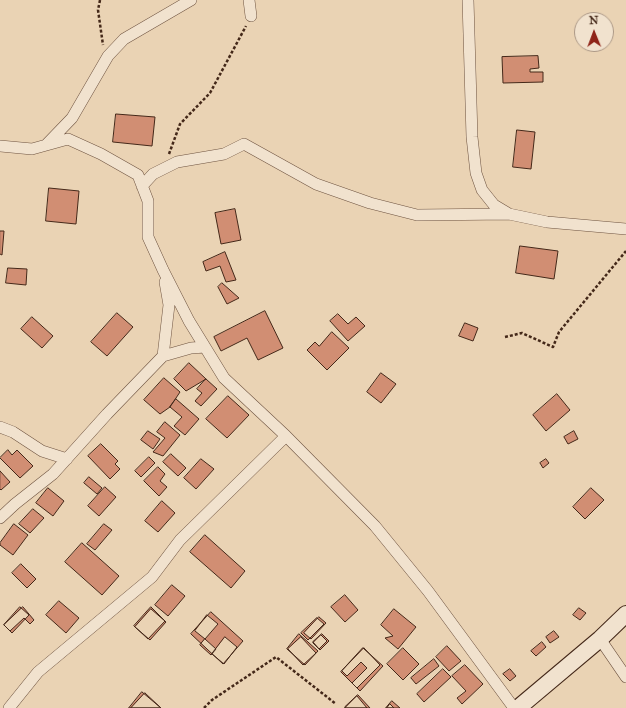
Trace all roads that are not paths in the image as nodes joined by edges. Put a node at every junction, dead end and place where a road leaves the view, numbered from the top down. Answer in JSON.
{"nodes":[{"id":1,"x":191,"y":0,"type":"edge"},
{"id":2,"x":249,"y":0,"type":"edge"},
{"id":3,"x":468,"y":0,"type":"edge"},
{"id":4,"x":252,"y":16,"type":"road end"},
{"id":5,"x":46,"y":145,"type":"junction"},
{"id":6,"x":0,"y":146,"type":"edge"},
{"id":7,"x":142,"y":186,"type":"junction"},
{"id":8,"x":509,"y":214,"type":"junction"},
{"id":9,"x":626,"y":229,"type":"edge"},
{"id":10,"x":163,"y":270,"type":"junction"},
{"id":11,"x":205,"y":347,"type":"junction"},
{"id":12,"x":163,"y":356,"type":"junction"},
{"id":13,"x":0,"y":427,"type":"edge"},
{"id":14,"x":286,"y":436,"type":"junction"},
{"id":15,"x":67,"y":459,"type":"junction"},
{"id":16,"x":0,"y":518,"type":"edge"},
{"id":17,"x":626,"y":614,"type":"edge"},
{"id":18,"x":600,"y":639,"type":"junction"},
{"id":19,"x":626,"y":677,"type":"edge"},
{"id":20,"x":9,"y":708,"type":"edge"},
{"id":21,"x":514,"y":708,"type":"edge"},
{"id":22,"x":518,"y":708,"type":"edge"}],
"edges":[{"from":1,"to":5,"type":"street"},
{"from":2,"to":4,"type":"street"},
{"from":3,"to":8,"type":"street"},
{"from":5,"to":6,"type":"street"},
{"from":5,"to":7,"type":"street"},
{"from":7,"to":8,"type":"street"},
{"from":7,"to":10,"type":"street"},
{"from":8,"to":9,"type":"street"},
{"from":10,"to":11,"type":"street"},
{"from":10,"to":12,"type":"street"},
{"from":11,"to":12,"type":"street"},
{"from":11,"to":14,"type":"street"},
{"from":12,"to":15,"type":"street"},
{"from":13,"to":15,"type":"street"},
{"from":14,"to":20,"type":"street"},
{"from":14,"to":21,"type":"street"},
{"from":15,"to":16,"type":"street"},
{"from":17,"to":18,"type":"main road"},
{"from":18,"to":19,"type":"street"},
{"from":18,"to":22,"type":"main road"}]}
